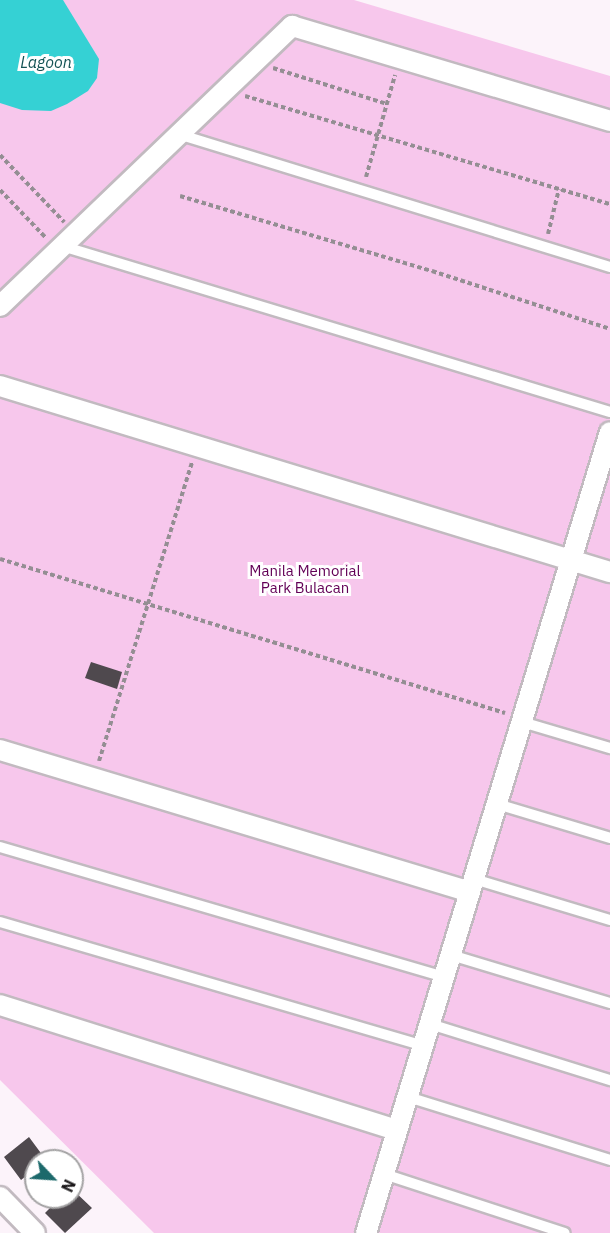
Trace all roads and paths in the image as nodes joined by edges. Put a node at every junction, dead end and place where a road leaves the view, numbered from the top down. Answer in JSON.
{"nodes":[{"id":1,"x":400,"y":57,"type":"junction"},
{"id":2,"x":253,"y":61,"type":"junction"},
{"id":3,"x":224,"y":89,"type":"junction"},
{"id":4,"x":387,"y":104,"type":"junction"},
{"id":5,"x":610,"y":121,"type":"edge"},
{"id":6,"x":178,"y":134,"type":"junction"},
{"id":7,"x":378,"y":135,"type":"junction"},
{"id":8,"x":0,"y":155,"type":"edge"},
{"id":9,"x":559,"y":189,"type":"junction"},
{"id":10,"x":0,"y":190,"type":"edge"},
{"id":11,"x":363,"y":191,"type":"junction"},
{"id":12,"x":180,"y":195,"type":"dead end"},
{"id":13,"x":610,"y":204,"type":"edge"},
{"id":14,"x":65,"y":243,"type":"junction"},
{"id":15,"x":545,"y":247,"type":"junction"},
{"id":16,"x":610,"y":267,"type":"edge"},
{"id":17,"x":0,"y":306,"type":"edge"},
{"id":18,"x":610,"y":329,"type":"edge"},
{"id":19,"x":0,"y":386,"type":"edge"},
{"id":20,"x":610,"y":412,"type":"edge"},
{"id":21,"x":610,"y":432,"type":"edge"},
{"id":22,"x":197,"y":447,"type":"junction"},
{"id":23,"x":0,"y":559,"type":"edge"},
{"id":24,"x":571,"y":560,"type":"junction"},
{"id":25,"x":610,"y":572,"type":"edge"},
{"id":26,"x":148,"y":604,"type":"junction"},
{"id":27,"x":522,"y":720,"type":"junction"},
{"id":28,"x":610,"y":748,"type":"edge"},
{"id":29,"x":0,"y":750,"type":"edge"},
{"id":30,"x":94,"y":778,"type":"junction"},
{"id":31,"x":497,"y":804,"type":"junction"},
{"id":32,"x":610,"y":838,"type":"edge"},
{"id":33,"x":0,"y":847,"type":"edge"},
{"id":34,"x":472,"y":886,"type":"junction"},
{"id":35,"x":610,"y":920,"type":"edge"},
{"id":36,"x":0,"y":922,"type":"edge"},
{"id":37,"x":451,"y":955,"type":"junction"},
{"id":38,"x":444,"y":977,"type":"junction"},
{"id":39,"x":610,"y":1003,"type":"edge"},
{"id":40,"x":0,"y":1005,"type":"edge"},
{"id":41,"x":430,"y":1024,"type":"junction"},
{"id":42,"x":423,"y":1046,"type":"junction"},
{"id":43,"x":610,"y":1080,"type":"edge"},
{"id":44,"x":408,"y":1098,"type":"junction"},
{"id":45,"x":398,"y":1130,"type":"junction"},
{"id":46,"x":610,"y":1160,"type":"edge"},
{"id":47,"x":384,"y":1174,"type":"junction"},
{"id":48,"x":0,"y":1197,"type":"edge"},
{"id":49,"x":35,"y":1233,"type":"edge"},
{"id":50,"x":366,"y":1233,"type":"edge"},
{"id":51,"x":565,"y":1233,"type":"edge"}],
"edges":[{"from":1,"to":2,"type":"street"},
{"from":1,"to":4,"type":"path"},
{"from":1,"to":5,"type":"street"},
{"from":2,"to":3,"type":"street"},
{"from":2,"to":4,"type":"path"},
{"from":3,"to":6,"type":"street"},
{"from":3,"to":7,"type":"path"},
{"from":4,"to":7,"type":"path"},
{"from":6,"to":11,"type":"lane"},
{"from":6,"to":14,"type":"street"},
{"from":7,"to":9,"type":"path"},
{"from":7,"to":11,"type":"path"},
{"from":8,"to":14,"type":"path"},
{"from":9,"to":13,"type":"path"},
{"from":9,"to":15,"type":"path"},
{"from":10,"to":14,"type":"path"},
{"from":11,"to":15,"type":"lane"},
{"from":12,"to":18,"type":"path"},
{"from":14,"to":17,"type":"street"},
{"from":14,"to":20,"type":"lane"},
{"from":15,"to":16,"type":"lane"},
{"from":19,"to":22,"type":"street"},
{"from":21,"to":24,"type":"street"},
{"from":22,"to":24,"type":"street"},
{"from":22,"to":26,"type":"path"},
{"from":23,"to":26,"type":"path"},
{"from":24,"to":25,"type":"street"},
{"from":24,"to":27,"type":"street"},
{"from":26,"to":27,"type":"path"},
{"from":26,"to":30,"type":"path"},
{"from":27,"to":28,"type":"lane"},
{"from":27,"to":31,"type":"street"},
{"from":29,"to":30,"type":"street"},
{"from":30,"to":34,"type":"street"},
{"from":31,"to":32,"type":"lane"},
{"from":31,"to":34,"type":"street"},
{"from":33,"to":38,"type":"lane"},
{"from":34,"to":35,"type":"lane"},
{"from":34,"to":37,"type":"street"},
{"from":36,"to":42,"type":"lane"},
{"from":37,"to":38,"type":"street"},
{"from":37,"to":39,"type":"lane"},
{"from":38,"to":41,"type":"street"},
{"from":40,"to":45,"type":"street"},
{"from":41,"to":42,"type":"street"},
{"from":41,"to":43,"type":"lane"},
{"from":42,"to":44,"type":"street"},
{"from":44,"to":45,"type":"street"},
{"from":44,"to":46,"type":"lane"},
{"from":45,"to":47,"type":"street"},
{"from":47,"to":50,"type":"street"},
{"from":47,"to":51,"type":"lane"},
{"from":48,"to":49,"type":"street"}]}
